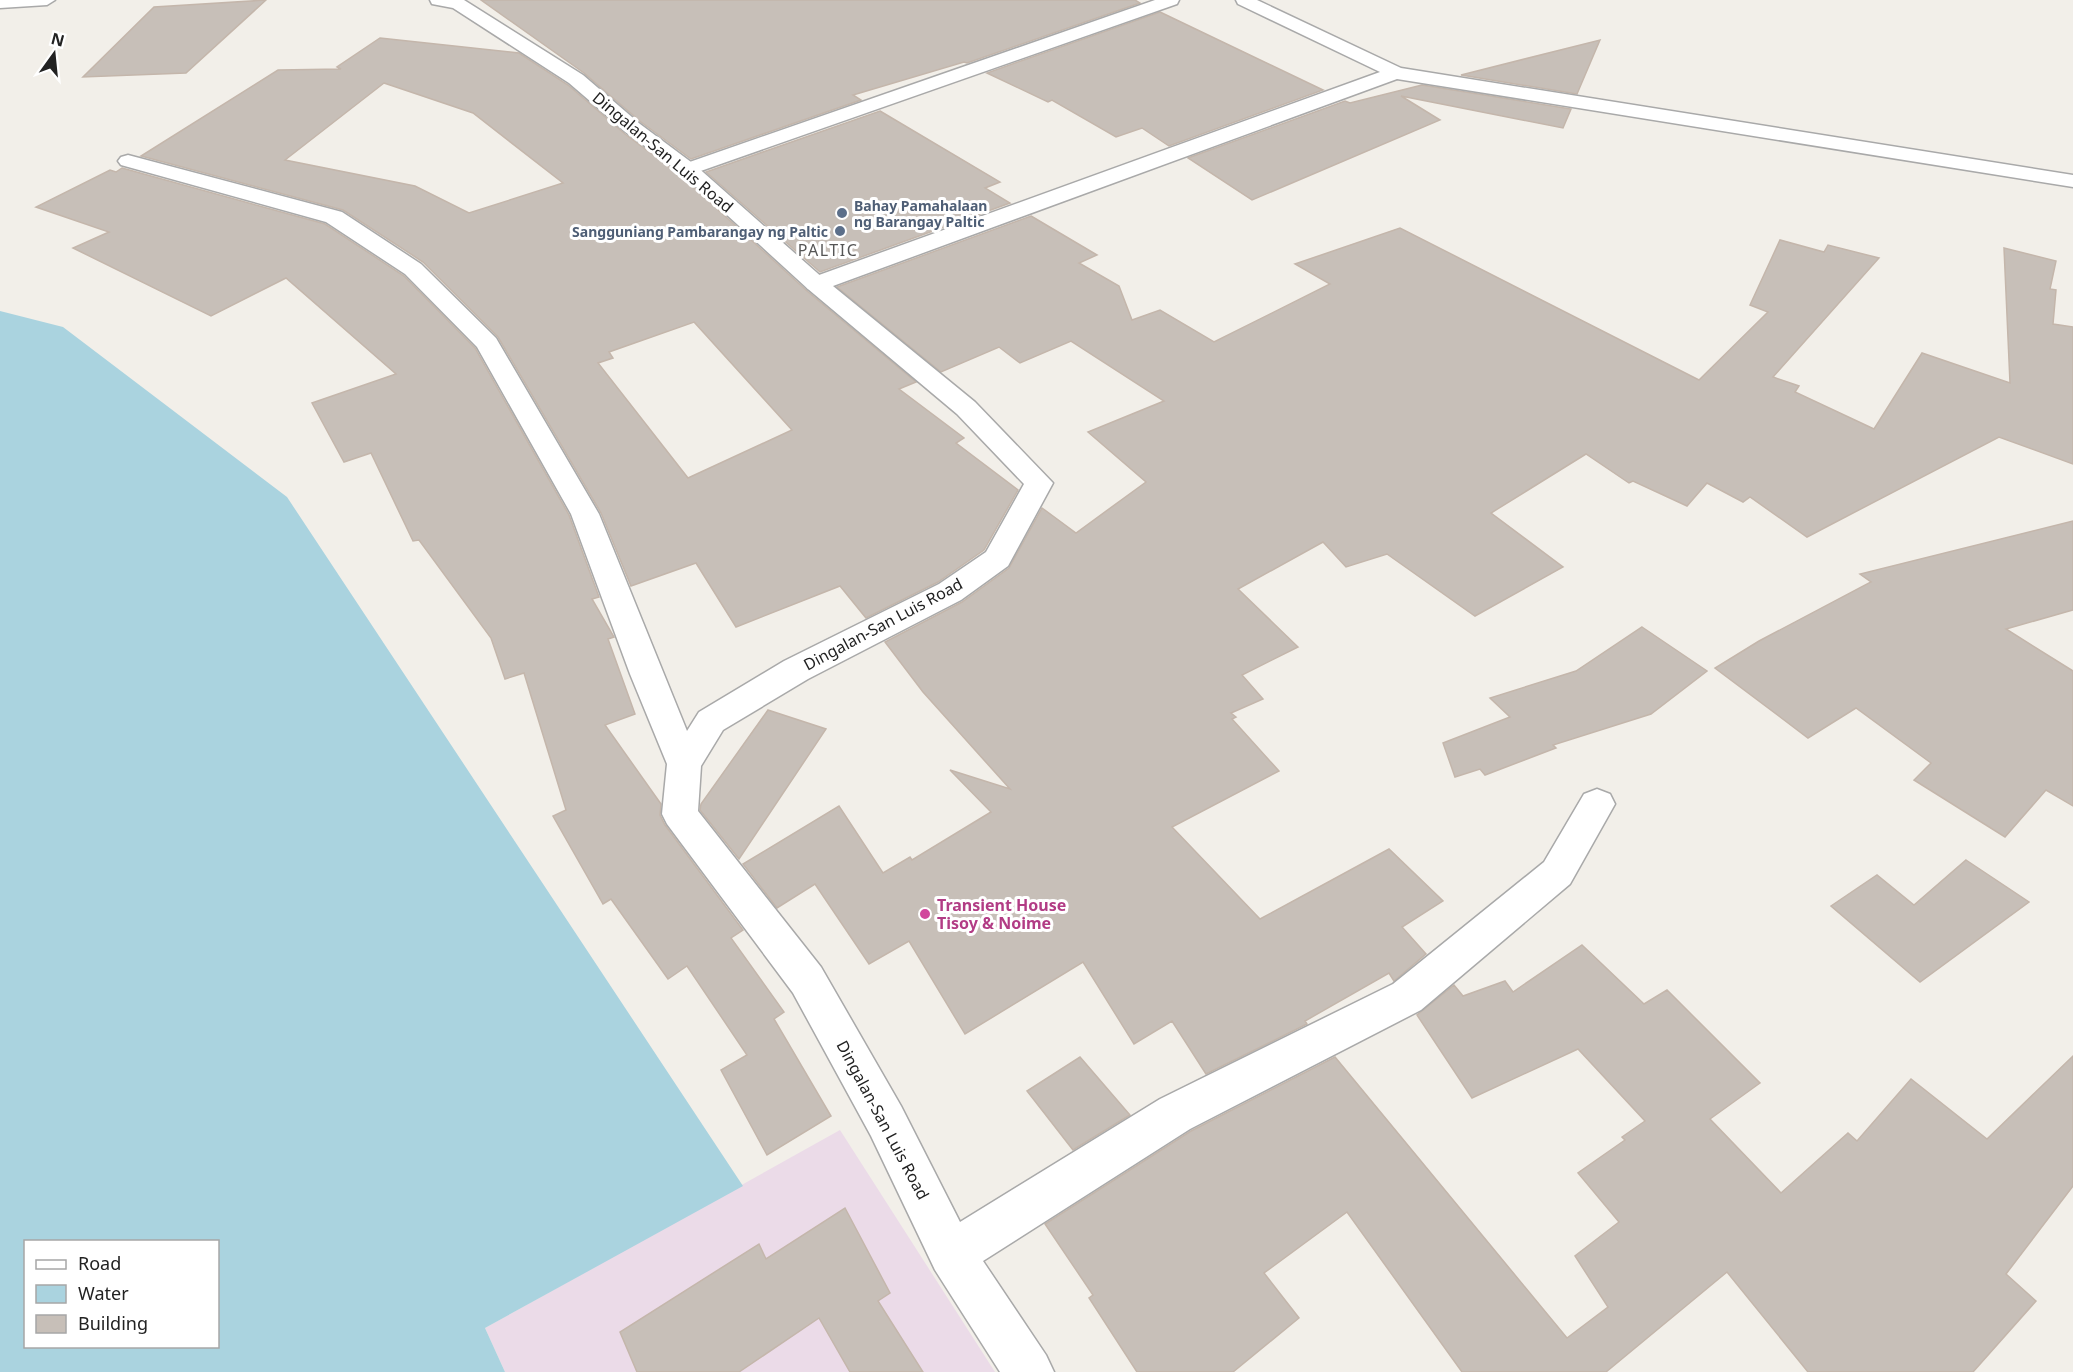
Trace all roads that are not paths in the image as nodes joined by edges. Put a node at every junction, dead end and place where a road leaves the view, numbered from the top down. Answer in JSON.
{"nodes":[{"id":1,"x":47,"y":0,"type":"edge"},
{"id":2,"x":438,"y":0,"type":"edge"},
{"id":3,"x":1171,"y":0,"type":"edge"},
{"id":4,"x":1244,"y":0,"type":"edge"},
{"id":5,"x":0,"y":3,"type":"edge"},
{"id":6,"x":1396,"y":73,"type":"junction"},
{"id":7,"x":128,"y":161,"type":"dead end"},
{"id":8,"x":688,"y":169,"type":"junction"},
{"id":9,"x":2073,"y":181,"type":"edge"},
{"id":10,"x":816,"y":284,"type":"junction"},
{"id":11,"x":684,"y":764,"type":"junction"},
{"id":12,"x":1597,"y":804,"type":"dead end"},
{"id":13,"x":951,"y":1254,"type":"junction"},
{"id":14,"x":1029,"y":1372,"type":"edge"}],
"edges":[{"from":1,"to":5,"type":"street"},
{"from":2,"to":8,"type":"street","name":"Dingalan-San Luis Road"},
{"from":3,"to":8,"type":"street"},
{"from":4,"to":6,"type":"street"},
{"from":6,"to":9,"type":"street"},
{"from":6,"to":10,"type":"street"},
{"from":7,"to":11,"type":"street"},
{"from":8,"to":10,"type":"street","name":"Dingalan-San Luis Road"},
{"from":10,"to":11,"type":"street","name":"Dingalan-San Luis Road"},
{"from":11,"to":13,"type":"street","name":"Dingalan-San Luis Road"},
{"from":12,"to":13,"type":"street"},
{"from":13,"to":14,"type":"street","name":"Dingalan-San Luis Road"}]}
